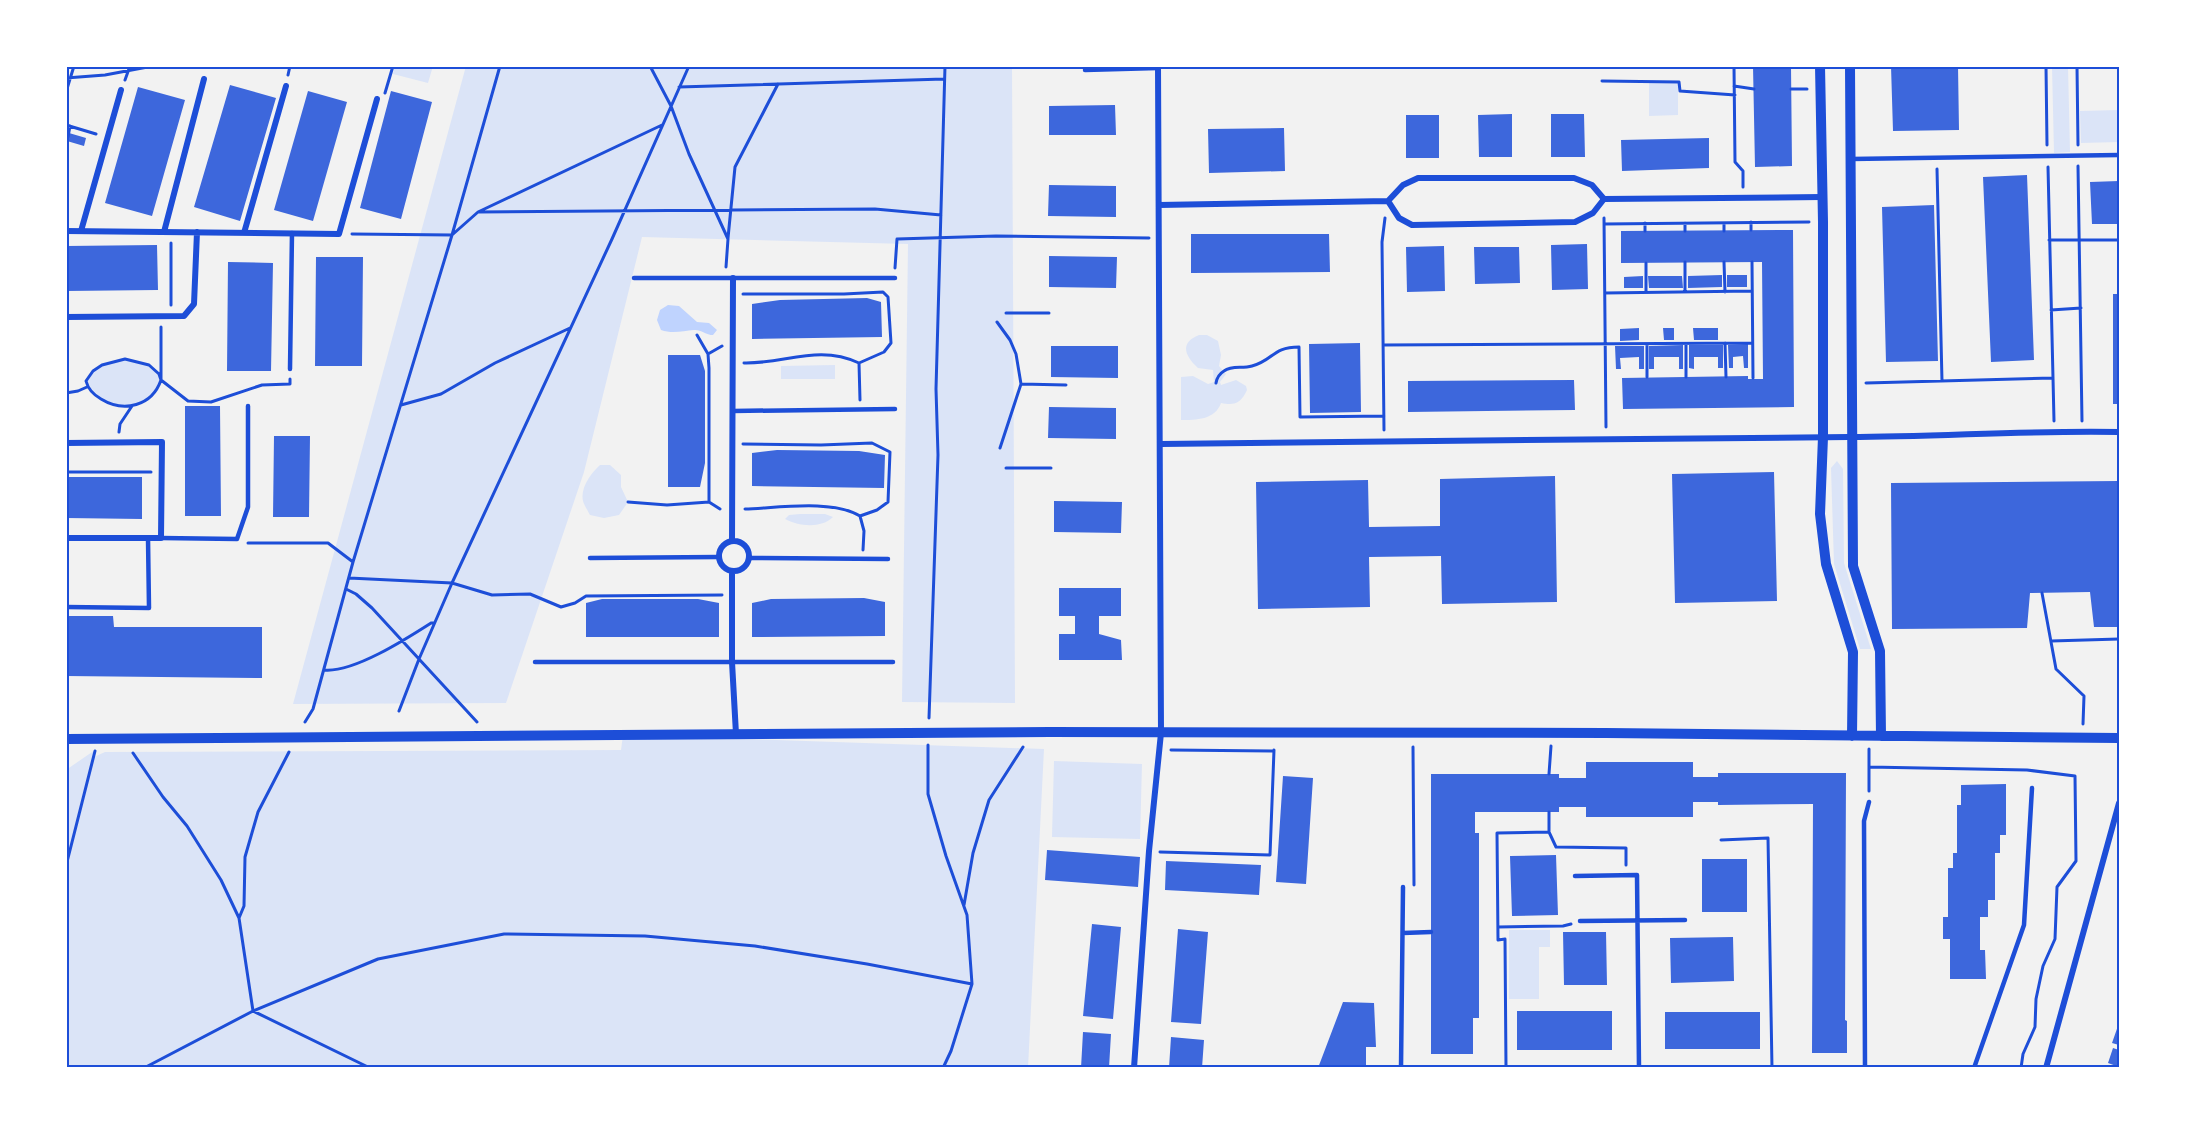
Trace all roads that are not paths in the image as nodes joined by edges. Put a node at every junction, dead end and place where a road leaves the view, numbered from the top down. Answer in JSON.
{"nodes":[{"id":1,"x":1820,"y":66,"type":"edge"},
{"id":2,"x":1850,"y":66,"type":"edge"},
{"id":3,"x":1158,"y":67,"type":"edge"},
{"id":4,"x":1085,"y":70,"type":"dead end"},
{"id":5,"x":204,"y":79,"type":"dead end"},
{"id":6,"x":286,"y":86,"type":"dead end"},
{"id":7,"x":121,"y":90,"type":"dead end"},
{"id":8,"x":377,"y":99,"type":"road end"},
{"id":9,"x":2119,"y":155,"type":"edge"},
{"id":10,"x":1851,"y":159,"type":"junction"},
{"id":11,"x":1822,"y":197,"type":"junction"},
{"id":12,"x":1604,"y":199,"type":"junction"},
{"id":13,"x":1388,"y":201,"type":"junction"},
{"id":14,"x":1159,"y":205,"type":"junction"},
{"id":15,"x":66,"y":231,"type":"edge"},
{"id":16,"x":81,"y":231,"type":"junction"},
{"id":17,"x":167,"y":232,"type":"junction"},
{"id":18,"x":197,"y":232,"type":"junction"},
{"id":19,"x":244,"y":233,"type":"junction"},
{"id":20,"x":292,"y":233,"type":"junction"},
{"id":21,"x":634,"y":278,"type":"dead end"},
{"id":22,"x":733,"y":278,"type":"junction"},
{"id":23,"x":895,"y":278,"type":"road end"},
{"id":24,"x":66,"y":317,"type":"edge"},
{"id":25,"x":290,"y":369,"type":"road end"},
{"id":26,"x":248,"y":406,"type":"dead end"},
{"id":27,"x":895,"y":409,"type":"dead end"},
{"id":28,"x":733,"y":411,"type":"junction"},
{"id":29,"x":2119,"y":432,"type":"edge"},
{"id":30,"x":1823,"y":437,"type":"junction"},
{"id":31,"x":1852,"y":437,"type":"junction"},
{"id":32,"x":66,"y":443,"type":"edge"},
{"id":33,"x":1161,"y":444,"type":"junction"},
{"id":34,"x":66,"y":537,"type":"edge"},
{"id":35,"x":148,"y":538,"type":"junction"},
{"id":36,"x":161,"y":538,"type":"junction"},
{"id":37,"x":732,"y":541,"type":"junction"},
{"id":38,"x":718,"y":557,"type":"junction"},
{"id":39,"x":590,"y":558,"type":"dead end"},
{"id":40,"x":749,"y":558,"type":"junction"},
{"id":41,"x":888,"y":559,"type":"dead end"},
{"id":42,"x":732,"y":572,"type":"junction"},
{"id":43,"x":66,"y":607,"type":"edge"},
{"id":44,"x":535,"y":662,"type":"dead end"},
{"id":45,"x":732,"y":662,"type":"junction"},
{"id":46,"x":893,"y":662,"type":"dead end"},
{"id":47,"x":1161,"y":733,"type":"junction"},
{"id":48,"x":736,"y":734,"type":"junction"},
{"id":49,"x":1852,"y":736,"type":"junction"},
{"id":50,"x":1881,"y":736,"type":"junction"},
{"id":51,"x":2119,"y":738,"type":"edge"},
{"id":52,"x":66,"y":739,"type":"edge"},
{"id":53,"x":2032,"y":788,"type":"dead end"},
{"id":54,"x":1869,"y":802,"type":"road end"},
{"id":55,"x":2119,"y":803,"type":"edge"},
{"id":56,"x":1575,"y":876,"type":"dead end"},
{"id":57,"x":1403,"y":887,"type":"road end"},
{"id":58,"x":1638,"y":920,"type":"junction"},
{"id":59,"x":1685,"y":920,"type":"dead end"},
{"id":60,"x":1580,"y":921,"type":"road end"},
{"id":61,"x":1431,"y":932,"type":"dead end"},
{"id":62,"x":1403,"y":933,"type":"junction"},
{"id":63,"x":1134,"y":1068,"type":"edge"},
{"id":64,"x":1401,"y":1068,"type":"edge"},
{"id":65,"x":1639,"y":1068,"type":"edge"},
{"id":66,"x":1865,"y":1068,"type":"edge"},
{"id":67,"x":1974,"y":1068,"type":"edge"},
{"id":68,"x":2046,"y":1068,"type":"edge"}],
"edges":[{"from":1,"to":11,"type":"street"},
{"from":2,"to":10,"type":"street"},
{"from":3,"to":4,"type":"lane"},
{"from":3,"to":14,"type":"street"},
{"from":5,"to":17,"type":"street"},
{"from":6,"to":19,"type":"street"},
{"from":7,"to":16,"type":"street"},
{"from":8,"to":20,"type":"street"},
{"from":9,"to":10,"type":"lane"},
{"from":10,"to":31,"type":"street"},
{"from":11,"to":12,"type":"street"},
{"from":11,"to":30,"type":"street"},
{"from":12,"to":13,"type":"street"},
{"from":12,"to":13,"type":"street"},
{"from":13,"to":14,"type":"street"},
{"from":14,"to":33,"type":"street"},
{"from":15,"to":16,"type":"street"},
{"from":16,"to":17,"type":"street"},
{"from":17,"to":18,"type":"street"},
{"from":18,"to":19,"type":"street"},
{"from":18,"to":24,"type":"street"},
{"from":19,"to":20,"type":"street"},
{"from":20,"to":25,"type":"lane"},
{"from":21,"to":22,"type":"lane"},
{"from":22,"to":23,"type":"lane"},
{"from":22,"to":28,"type":"street"},
{"from":26,"to":36,"type":"lane"},
{"from":27,"to":28,"type":"lane"},
{"from":28,"to":37,"type":"street"},
{"from":29,"to":31,"type":"street"},
{"from":30,"to":31,"type":"street"},
{"from":30,"to":33,"type":"street"},
{"from":30,"to":49,"type":"street"},
{"from":31,"to":50,"type":"street"},
{"from":32,"to":36,"type":"street"},
{"from":33,"to":47,"type":"street"},
{"from":34,"to":35,"type":"street"},
{"from":35,"to":36,"type":"street"},
{"from":35,"to":43,"type":"lane"},
{"from":37,"to":38,"type":"street"},
{"from":37,"to":40,"type":"street"},
{"from":38,"to":39,"type":"lane"},
{"from":38,"to":42,"type":"street"},
{"from":40,"to":41,"type":"lane"},
{"from":40,"to":42,"type":"street"},
{"from":42,"to":45,"type":"street"},
{"from":44,"to":45,"type":"lane"},
{"from":45,"to":46,"type":"lane"},
{"from":45,"to":48,"type":"street"},
{"from":47,"to":48,"type":"street"},
{"from":47,"to":49,"type":"street"},
{"from":47,"to":63,"type":"street"},
{"from":48,"to":52,"type":"street"},
{"from":49,"to":50,"type":"street"},
{"from":50,"to":51,"type":"street"},
{"from":53,"to":67,"type":"lane"},
{"from":54,"to":66,"type":"lane"},
{"from":55,"to":68,"type":"street"},
{"from":56,"to":58,"type":"lane"},
{"from":57,"to":62,"type":"lane"},
{"from":58,"to":59,"type":"lane"},
{"from":58,"to":60,"type":"lane"},
{"from":58,"to":65,"type":"lane"},
{"from":61,"to":62,"type":"lane"},
{"from":62,"to":64,"type":"lane"}]}
